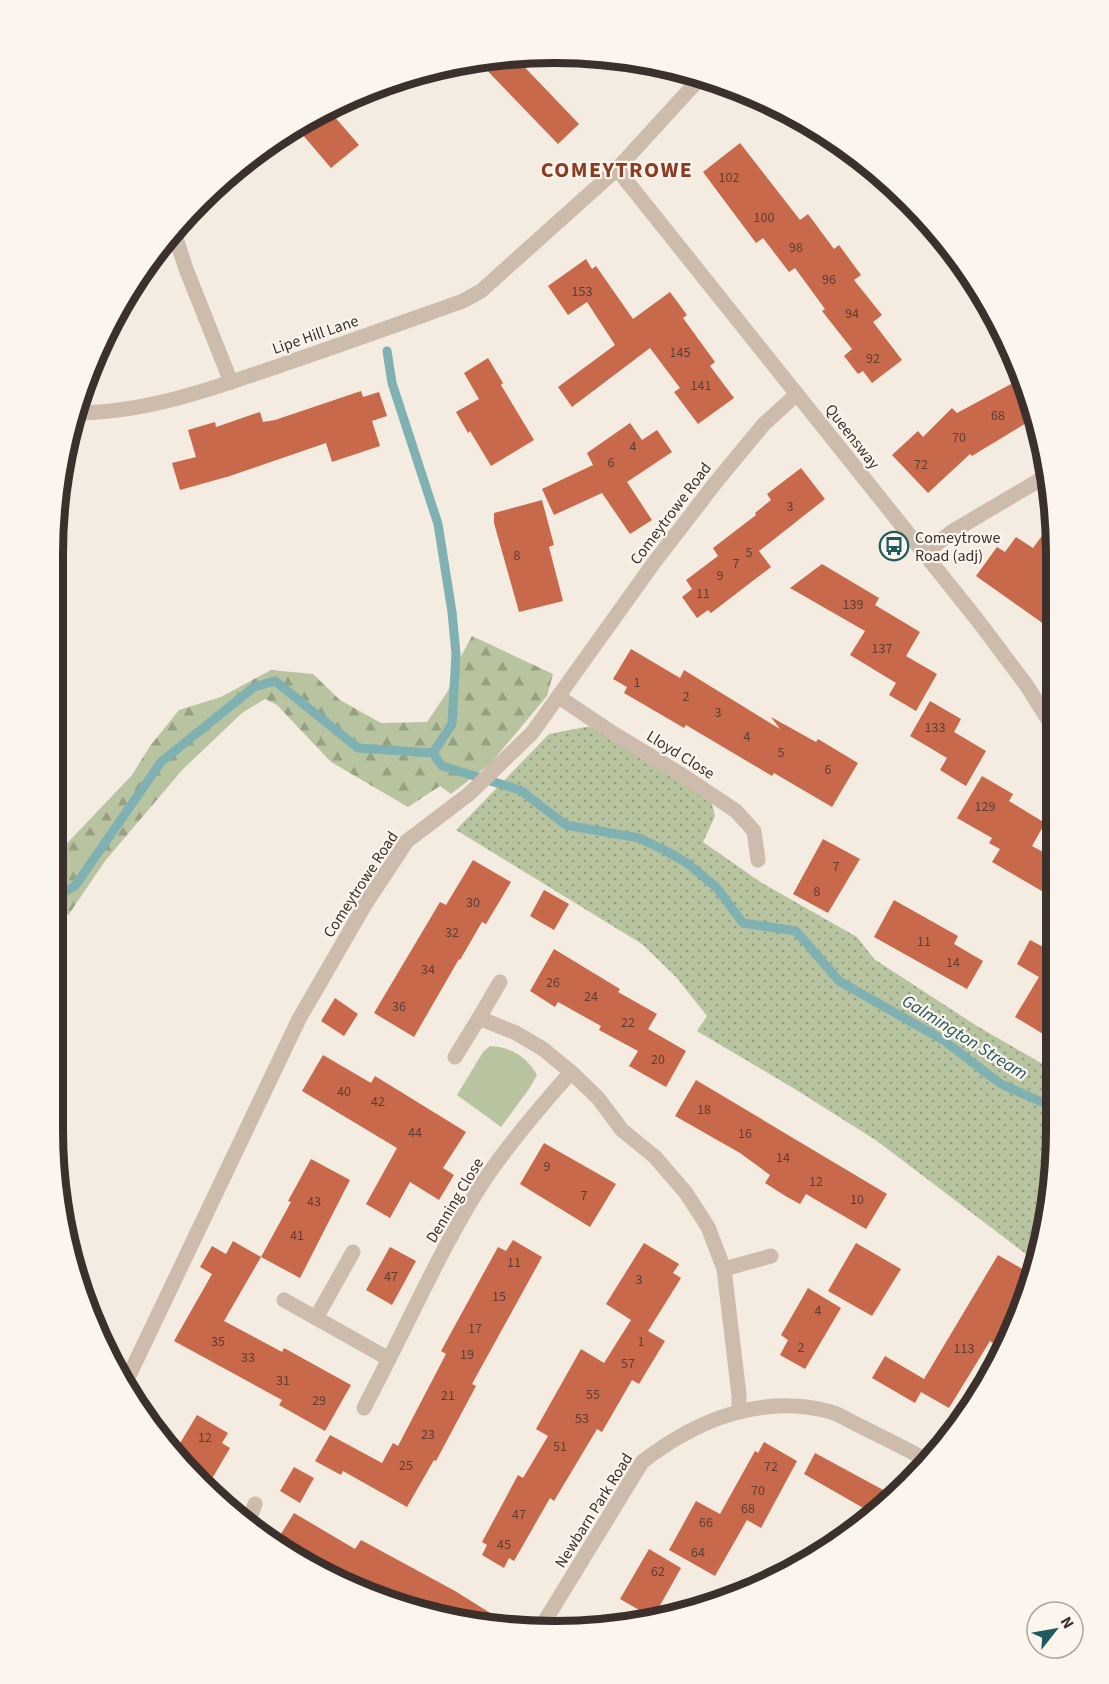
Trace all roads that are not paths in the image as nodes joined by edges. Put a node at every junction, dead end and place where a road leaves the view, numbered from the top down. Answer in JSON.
{"nodes":[{"id":1,"x":695,"y":84,"type":"edge"},
{"id":2,"x":617,"y":169,"type":"junction"},
{"id":3,"x":177,"y":240,"type":"edge"},
{"id":4,"x":231,"y":382,"type":"junction"},
{"id":5,"x":797,"y":394,"type":"junction"},
{"id":6,"x":84,"y":413,"type":"edge"},
{"id":7,"x":1040,"y":480,"type":"edge"},
{"id":8,"x":924,"y":554,"type":"junction"},
{"id":9,"x":559,"y":697,"type":"junction"},
{"id":10,"x":1046,"y":716,"type":"edge"},
{"id":11,"x":758,"y":860,"type":"dead end"},
{"id":12,"x":500,"y":982,"type":"dead end"},
{"id":13,"x":479,"y":1018,"type":"junction"},
{"id":14,"x":455,"y":1057,"type":"dead end"},
{"id":15,"x":571,"y":1072,"type":"junction"},
{"id":16,"x":353,"y":1252,"type":"dead end"},
{"id":17,"x":771,"y":1256,"type":"dead end"},
{"id":18,"x":724,"y":1269,"type":"junction"},
{"id":19,"x":284,"y":1300,"type":"dead end"},
{"id":20,"x":316,"y":1318,"type":"junction"},
{"id":21,"x":389,"y":1359,"type":"junction"},
{"id":22,"x":129,"y":1375,"type":"edge"},
{"id":23,"x":364,"y":1408,"type":"dead end"},
{"id":24,"x":740,"y":1411,"type":"junction"},
{"id":25,"x":921,"y":1457,"type":"edge"},
{"id":26,"x":255,"y":1504,"type":"dead end"},
{"id":27,"x":251,"y":1516,"type":"edge"},
{"id":28,"x":545,"y":1621,"type":"edge"}],
"edges":[{"from":1,"to":2,"type":"street","name":"Lipe Hill Lane"},
{"from":2,"to":4,"type":"street","name":"Lipe Hill Lane"},
{"from":2,"to":5,"type":"street","name":"Queensway"},
{"from":3,"to":4,"type":"street"},
{"from":4,"to":6,"type":"street","name":"Lipe Hill Lane"},
{"from":5,"to":8,"type":"street","name":"Queensway"},
{"from":5,"to":9,"type":"street","name":"Comeytrowe Road"},
{"from":7,"to":8,"type":"street"},
{"from":8,"to":10,"type":"street","name":"Queensway"},
{"from":9,"to":11,"type":"street","name":"Lloyd Close"},
{"from":9,"to":22,"type":"street","name":"Comeytrowe Road"},
{"from":12,"to":13,"type":"street"},
{"from":13,"to":14,"type":"street"},
{"from":13,"to":15,"type":"street"},
{"from":15,"to":18,"type":"street"},
{"from":15,"to":21,"type":"street","name":"Denning Close"},
{"from":16,"to":20,"type":"street"},
{"from":17,"to":18,"type":"street"},
{"from":18,"to":24,"type":"street"},
{"from":19,"to":20,"type":"street"},
{"from":20,"to":21,"type":"street"},
{"from":21,"to":23,"type":"street","name":"Denning Close"},
{"from":24,"to":25,"type":"street","name":"Newbarn Park Road"},
{"from":24,"to":28,"type":"street","name":"Newbarn Park Road"},
{"from":26,"to":27,"type":"street"}]}
